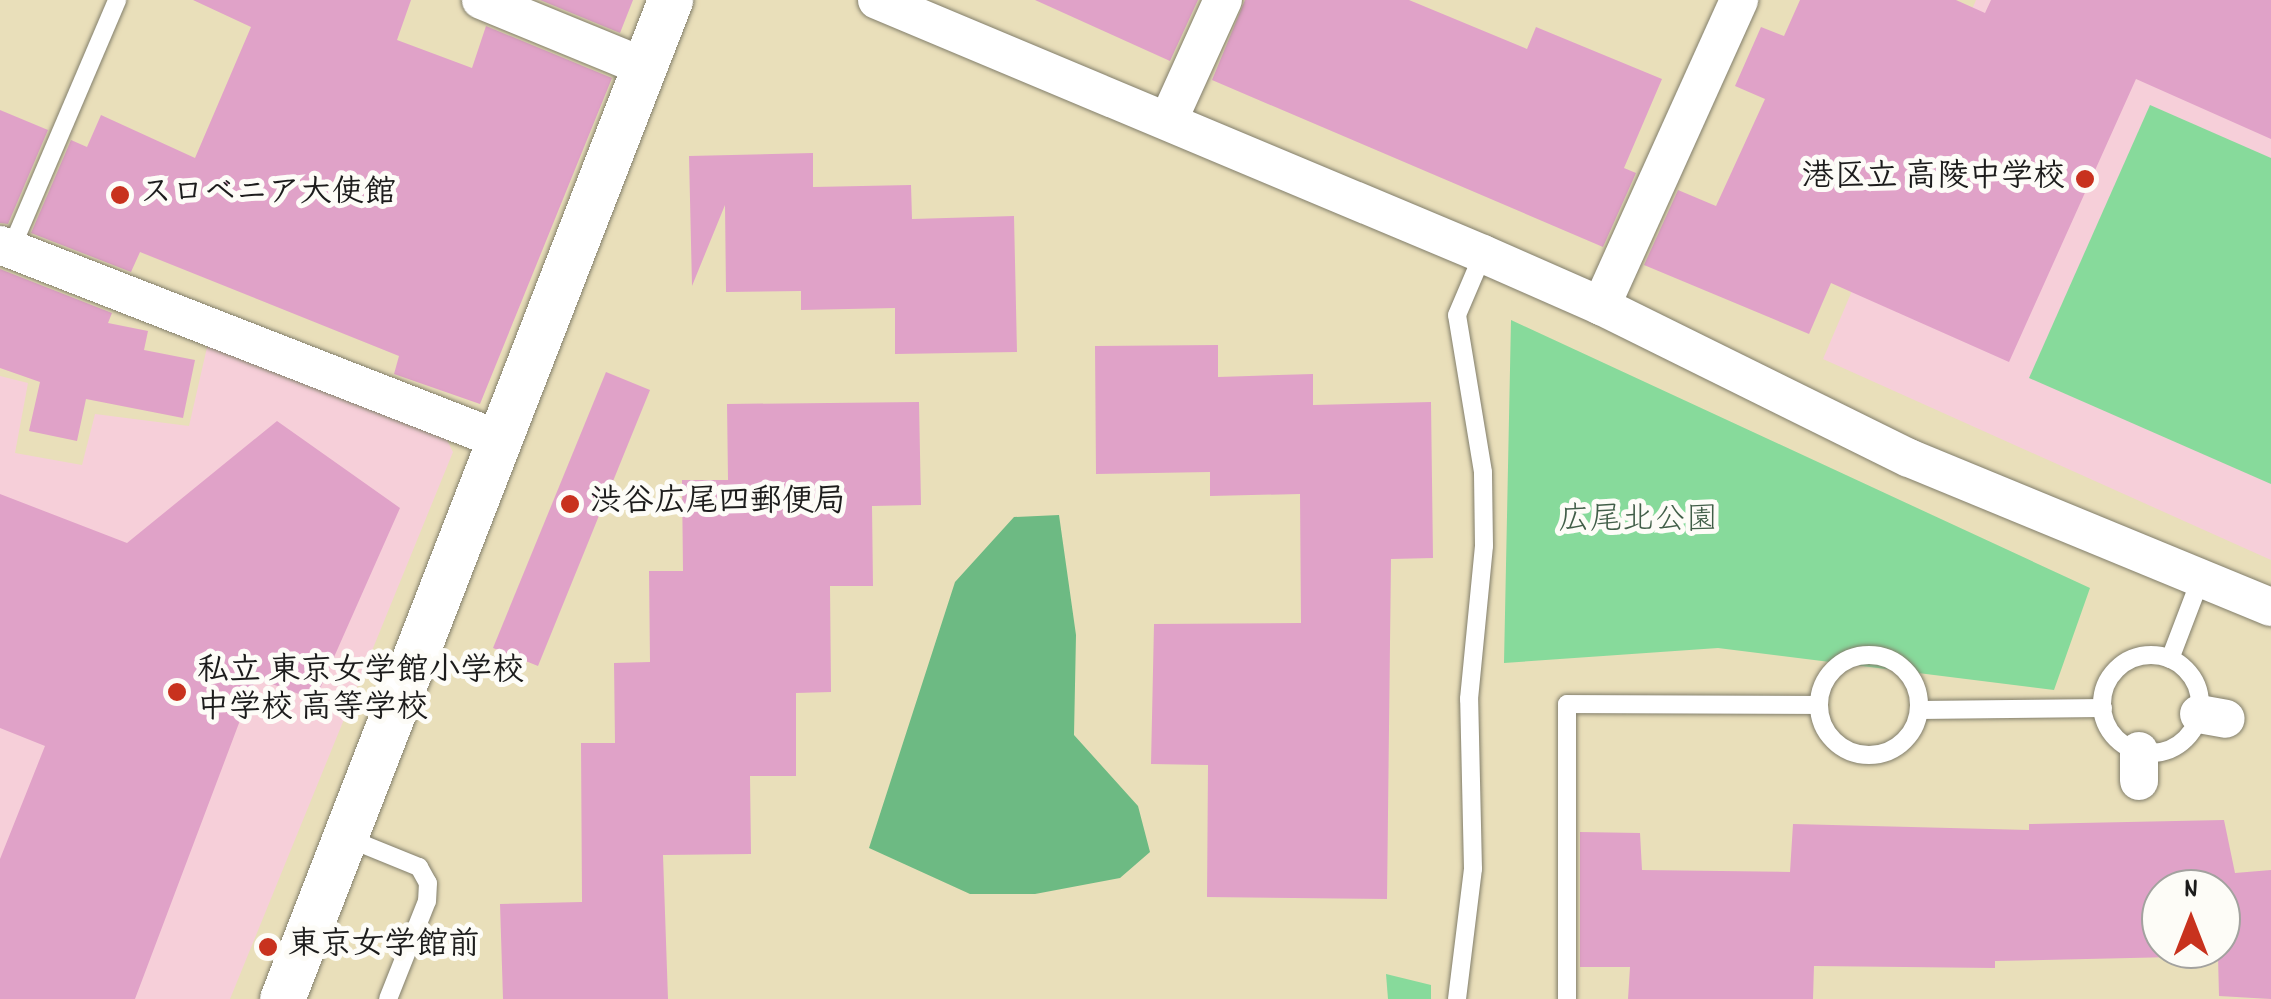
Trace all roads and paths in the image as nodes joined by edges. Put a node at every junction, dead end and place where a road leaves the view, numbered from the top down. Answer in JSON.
{"nodes":[{"id":1,"x":118,"y":0,"type":"edge"},
{"id":2,"x":481,"y":0,"type":"edge"},
{"id":3,"x":670,"y":0,"type":"edge"},
{"id":4,"x":877,"y":0,"type":"edge"},
{"id":5,"x":1223,"y":0,"type":"edge"},
{"id":6,"x":1739,"y":0,"type":"edge"},
{"id":7,"x":647,"y":68,"type":"junction"},
{"id":8,"x":1168,"y":122,"type":"junction"},
{"id":9,"x":6,"y":247,"type":"edge"},
{"id":10,"x":1483,"y":254,"type":"junction"},
{"id":11,"x":1601,"y":306,"type":"junction"},
{"id":12,"x":500,"y":440,"type":"junction"},
{"id":13,"x":2200,"y":578,"type":"junction"},
{"id":14,"x":2271,"y":608,"type":"edge"},
{"id":15,"x":2170,"y":659,"type":"junction"},
{"id":16,"x":1818,"y":705,"type":"junction"},
{"id":17,"x":2103,"y":708,"type":"junction"},
{"id":18,"x":1919,"y":710,"type":"junction"},
{"id":19,"x":344,"y":837,"type":"junction"},
{"id":20,"x":282,"y":999,"type":"edge"},
{"id":21,"x":388,"y":999,"type":"edge"},
{"id":22,"x":1458,"y":999,"type":"edge"},
{"id":23,"x":1567,"y":999,"type":"edge"}],
"edges":[{"from":1,"to":9,"type":"lane"},
{"from":2,"to":7,"type":"street"},
{"from":3,"to":7,"type":"street"},
{"from":4,"to":8,"type":"street"},
{"from":5,"to":8,"type":"street"},
{"from":6,"to":11,"type":"street"},
{"from":7,"to":12,"type":"street"},
{"from":8,"to":10,"type":"street"},
{"from":9,"to":12,"type":"street"},
{"from":10,"to":11,"type":"street"},
{"from":10,"to":22,"type":"lane"},
{"from":11,"to":13,"type":"street"},
{"from":12,"to":19,"type":"street"},
{"from":13,"to":14,"type":"street"},
{"from":13,"to":15,"type":"lane"},
{"from":15,"to":17,"type":"lane"},
{"from":15,"to":17,"type":"lane"},
{"from":16,"to":18,"type":"lane"},
{"from":16,"to":18,"type":"lane"},
{"from":16,"to":23,"type":"lane"},
{"from":17,"to":18,"type":"lane"},
{"from":19,"to":20,"type":"street"},
{"from":19,"to":21,"type":"lane"}]}
